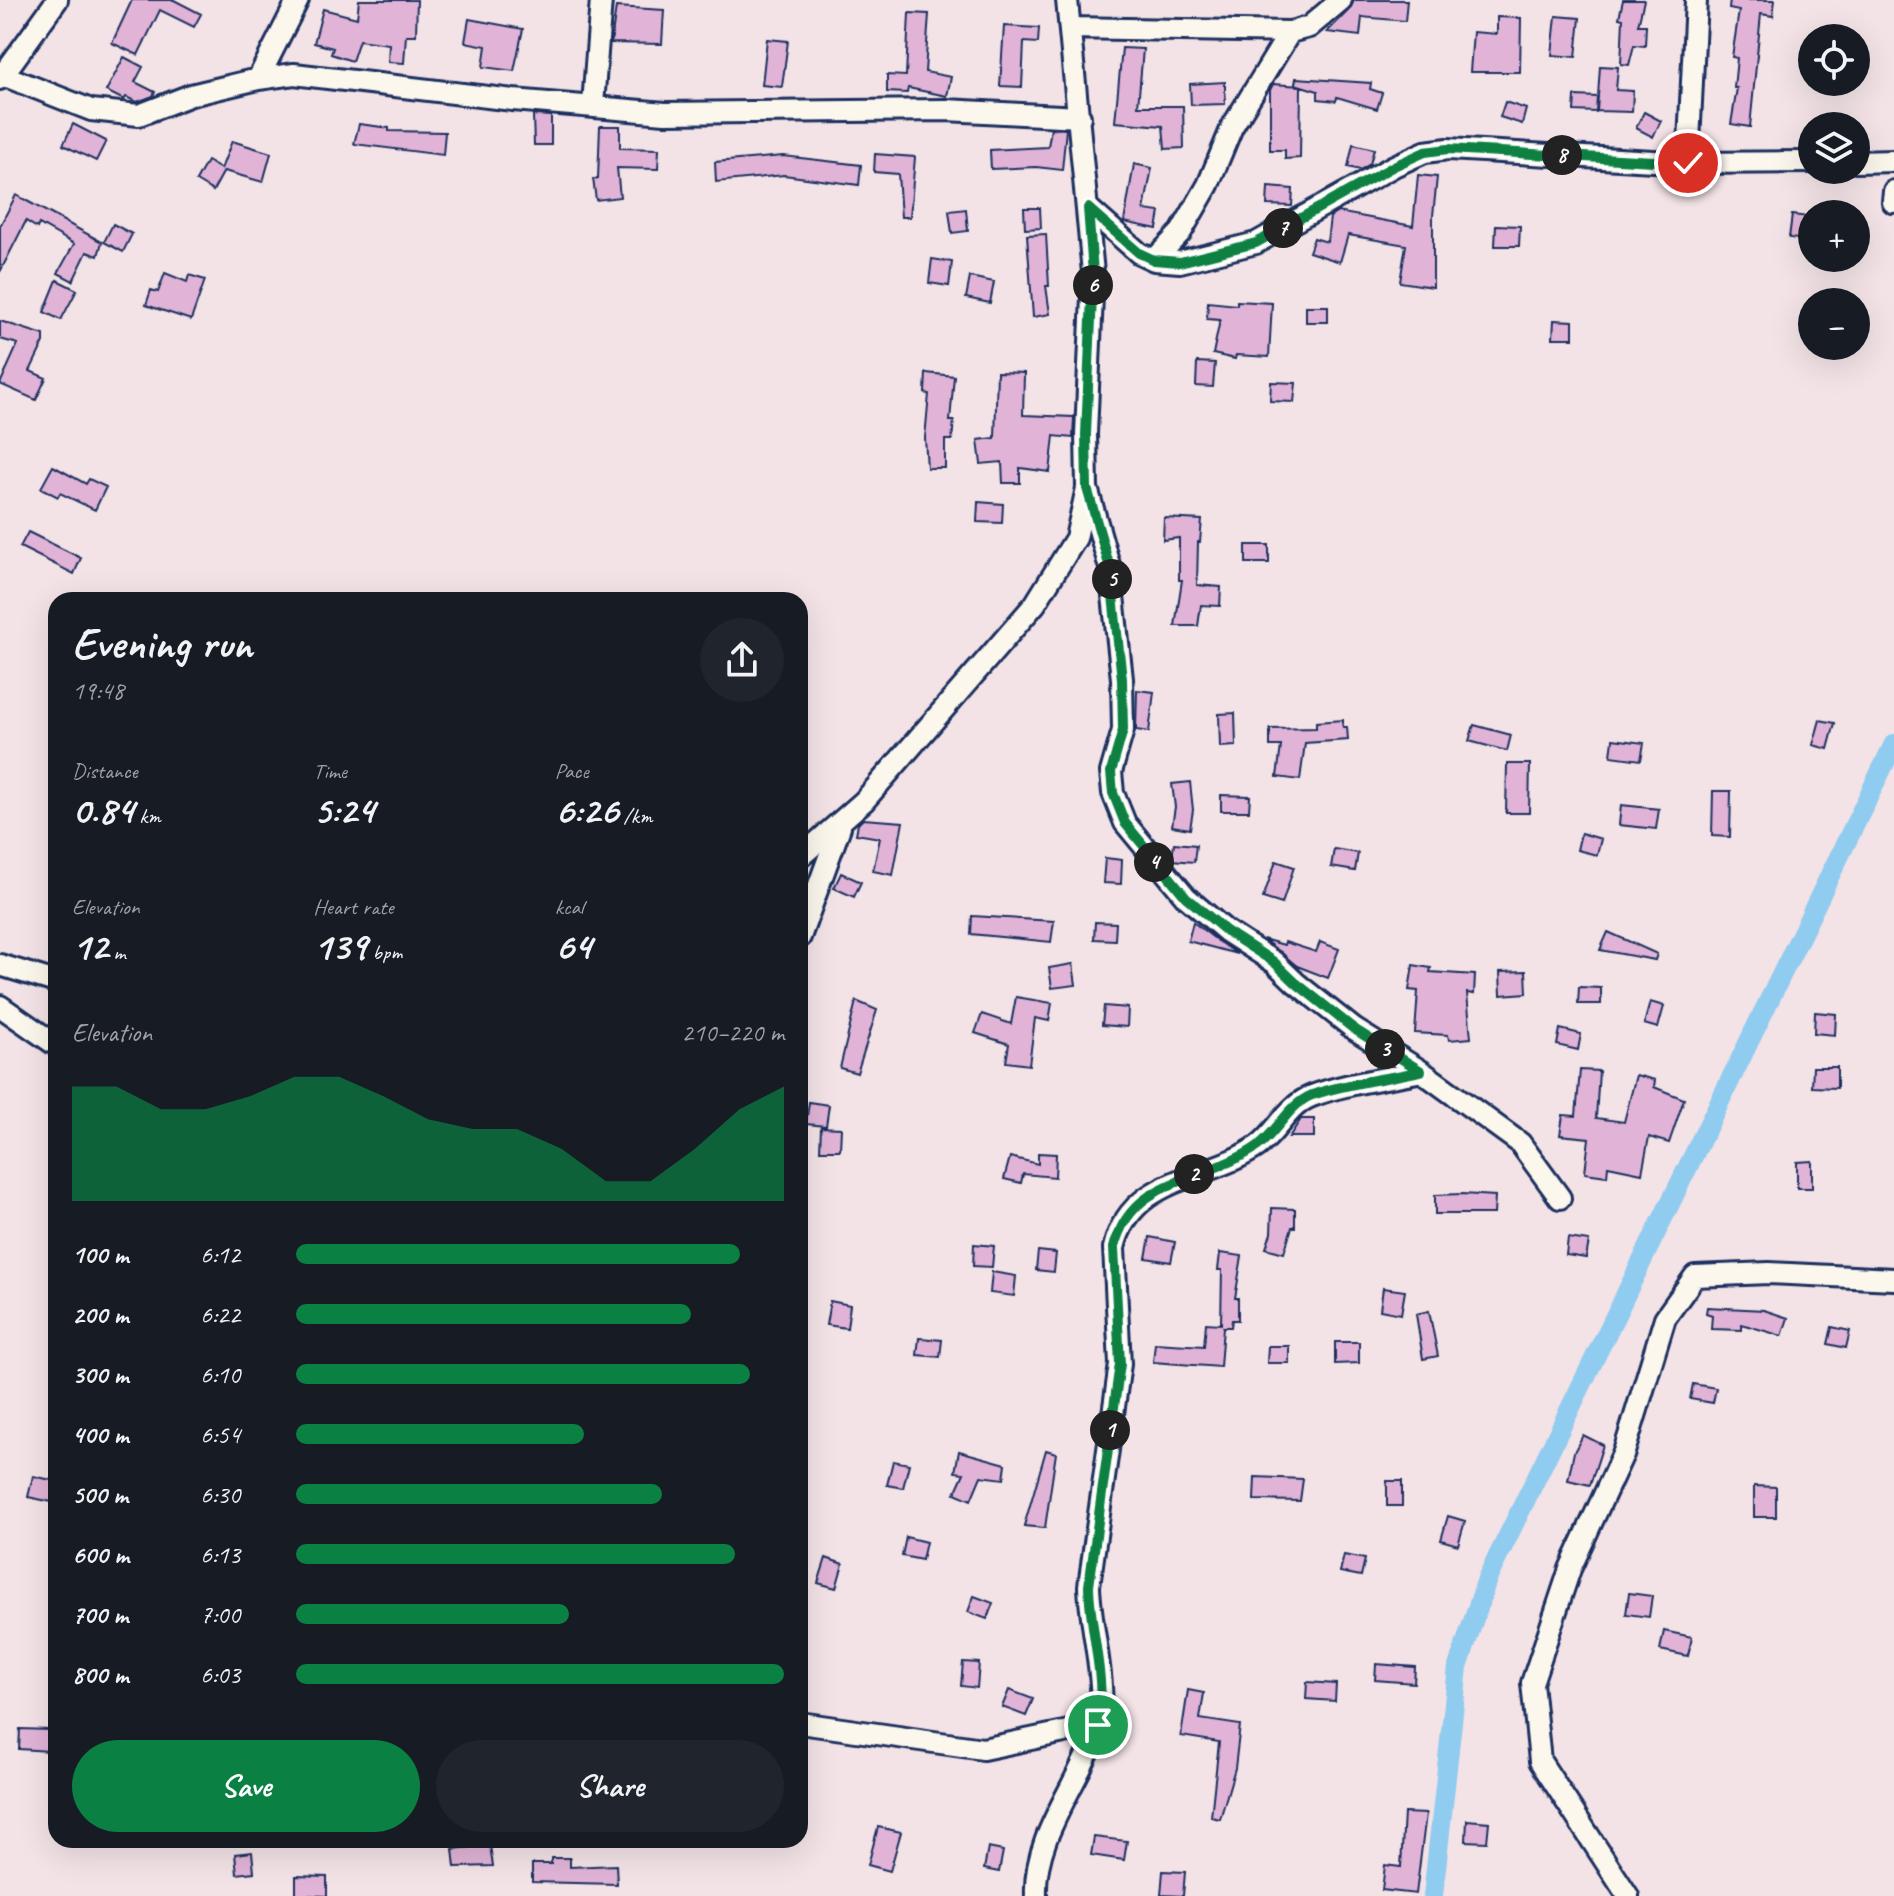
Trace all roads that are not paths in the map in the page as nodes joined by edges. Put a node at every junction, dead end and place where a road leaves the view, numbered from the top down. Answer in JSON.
{"nodes":[{"id":1,"x":57,"y":0,"type":"edge"},
{"id":2,"x":298,"y":0,"type":"edge"},
{"id":3,"x":601,"y":0,"type":"edge"},
{"id":4,"x":1067,"y":0,"type":"edge"},
{"id":5,"x":1341,"y":0,"type":"edge"},
{"id":6,"x":1696,"y":0,"type":"edge"},
{"id":7,"x":1070,"y":28,"type":"junction"},
{"id":8,"x":1290,"y":32,"type":"junction"},
{"id":9,"x":1,"y":75,"type":"edge"},
{"id":10,"x":258,"y":79,"type":"junction"},
{"id":11,"x":593,"y":105,"type":"junction"},
{"id":12,"x":1080,"y":117,"type":"junction"},
{"id":13,"x":1894,"y":161,"type":"edge"},
{"id":14,"x":1798,"y":162,"type":"edge"},
{"id":15,"x":1870,"y":162,"type":"edge"},
{"id":16,"x":1688,"y":163,"type":"junction"},
{"id":17,"x":1894,"y":191,"type":"edge"},
{"id":18,"x":1893,"y":202,"type":"edge"},
{"id":19,"x":1088,"y":208,"type":"junction"},
{"id":20,"x":1154,"y":260,"type":"junction"},
{"id":21,"x":1087,"y":488,"type":"junction"},
{"id":22,"x":841,"y":823,"type":"junction"},
{"id":23,"x":808,"y":850,"type":"edge"},
{"id":24,"x":808,"y":915,"type":"edge"},
{"id":25,"x":0,"y":965,"type":"edge"},
{"id":26,"x":48,"y":980,"type":"edge"},
{"id":27,"x":0,"y":1006,"type":"edge"},
{"id":28,"x":48,"y":1039,"type":"edge"},
{"id":29,"x":1421,"y":1071,"type":"junction"},
{"id":30,"x":1560,"y":1198,"type":"dead end"},
{"id":31,"x":1894,"y":1279,"type":"edge"},
{"id":32,"x":808,"y":1724,"type":"edge"},
{"id":33,"x":1098,"y":1725,"type":"junction"},
{"id":34,"x":1036,"y":1896,"type":"edge"},
{"id":35,"x":1628,"y":1896,"type":"edge"}],
"edges":[{"from":1,"to":9,"type":"street"},
{"from":2,"to":10,"type":"street"},
{"from":3,"to":11,"type":"street"},
{"from":4,"to":7,"type":"street"},
{"from":5,"to":8,"type":"street"},
{"from":6,"to":16,"type":"street"},
{"from":7,"to":8,"type":"street"},
{"from":7,"to":12,"type":"street"},
{"from":8,"to":20,"type":"street"},
{"from":9,"to":10,"type":"street"},
{"from":10,"to":11,"type":"street"},
{"from":11,"to":12,"type":"street"},
{"from":12,"to":19,"type":"street"},
{"from":13,"to":15,"type":"street"},
{"from":14,"to":16,"type":"street"},
{"from":16,"to":20,"type":"street"},
{"from":17,"to":18,"type":"street"},
{"from":19,"to":20,"type":"street"},
{"from":19,"to":21,"type":"street"},
{"from":21,"to":22,"type":"street"},
{"from":21,"to":29,"type":"street"},
{"from":22,"to":23,"type":"street"},
{"from":22,"to":24,"type":"street"},
{"from":25,"to":26,"type":"street"},
{"from":27,"to":28,"type":"street"},
{"from":29,"to":30,"type":"street"},
{"from":29,"to":33,"type":"street"},
{"from":31,"to":35,"type":"street"},
{"from":32,"to":33,"type":"street"},
{"from":33,"to":34,"type":"street"}]}
